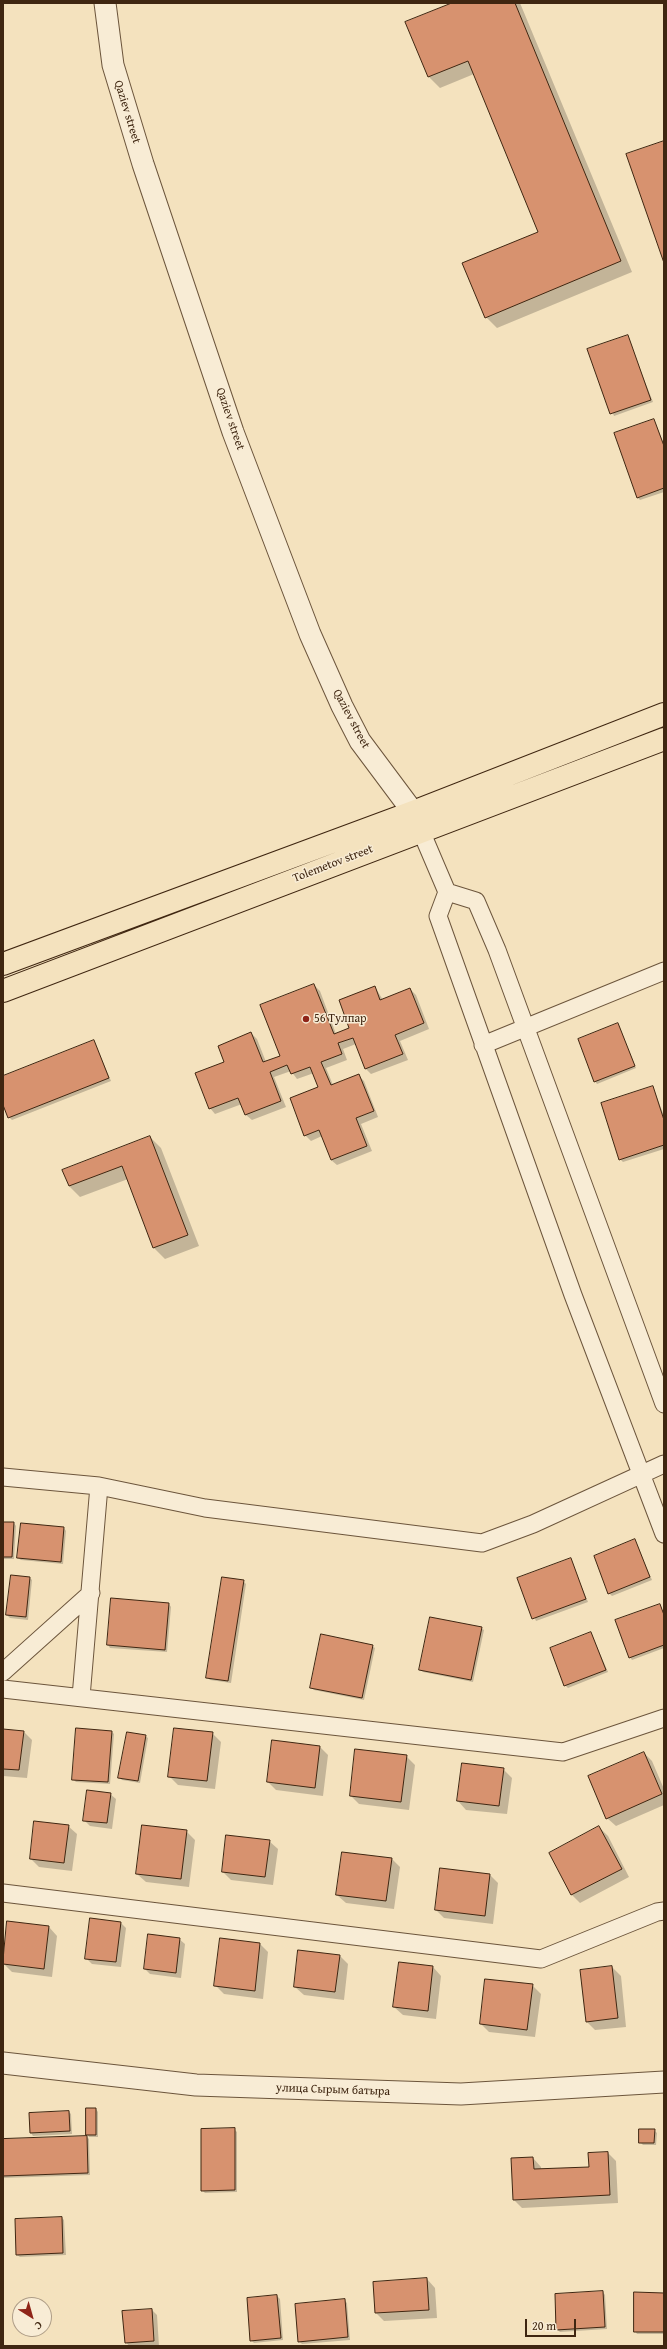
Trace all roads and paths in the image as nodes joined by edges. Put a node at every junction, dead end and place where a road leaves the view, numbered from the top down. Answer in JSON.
{"nodes":[{"id":1,"x":105,"y":3,"type":"edge"},
{"id":2,"x":664,"y":714,"type":"edge"},
{"id":3,"x":664,"y":739,"type":"edge"},
{"id":4,"x":417,"y":821,"type":"junction"},
{"id":5,"x":447,"y":892,"type":"junction"},
{"id":6,"x":91,"y":931,"type":"junction"},
{"id":7,"x":104,"y":952,"type":"junction"},
{"id":8,"x":3,"y":964,"type":"edge"},
{"id":9,"x":664,"y":971,"type":"edge"},
{"id":10,"x":3,"y":991,"type":"edge"},
{"id":11,"x":526,"y":1029,"type":"junction"},
{"id":12,"x":484,"y":1045,"type":"junction"},
{"id":13,"x":664,"y":1404,"type":"edge"},
{"id":14,"x":664,"y":1464,"type":"edge"},
{"id":15,"x":641,"y":1474,"type":"junction"},
{"id":16,"x":3,"y":1478,"type":"edge"},
{"id":17,"x":99,"y":1486,"type":"junction"},
{"id":18,"x":664,"y":1534,"type":"edge"},
{"id":19,"x":91,"y":1593,"type":"junction"},
{"id":20,"x":3,"y":1672,"type":"edge"},
{"id":21,"x":3,"y":1689,"type":"edge"},
{"id":22,"x":81,"y":1697,"type":"junction"},
{"id":23,"x":664,"y":1718,"type":"edge"},
{"id":24,"x":3,"y":1893,"type":"edge"},
{"id":25,"x":664,"y":1912,"type":"edge"},
{"id":26,"x":3,"y":2063,"type":"edge"},
{"id":27,"x":664,"y":2082,"type":"edge"}],
"edges":[{"from":1,"to":4,"type":"street","name":"Qaziev street"},
{"from":2,"to":4,"type":"main road","name":"Tolemetov street"},
{"from":3,"to":4,"type":"main road","name":"Tolemetov street"},
{"from":4,"to":5,"type":"street"},
{"from":4,"to":6,"type":"main road","name":"Tolemetov street"},
{"from":4,"to":7,"type":"main road","name":"Tolemetov street"},
{"from":5,"to":11,"type":"street"},
{"from":5,"to":12,"type":"street"},
{"from":6,"to":7,"type":"main road"},
{"from":6,"to":8,"type":"main road","name":"Tolemetov street"},
{"from":7,"to":10,"type":"main road","name":"Tolemetov street"},
{"from":9,"to":11,"type":"street"},
{"from":11,"to":12,"type":"street"},
{"from":11,"to":13,"type":"street"},
{"from":12,"to":15,"type":"street"},
{"from":14,"to":15,"type":"street"},
{"from":15,"to":17,"type":"street"},
{"from":15,"to":18,"type":"street"},
{"from":16,"to":17,"type":"street"},
{"from":17,"to":19,"type":"street"},
{"from":19,"to":20,"type":"street"},
{"from":19,"to":22,"type":"street"},
{"from":21,"to":22,"type":"street"},
{"from":22,"to":23,"type":"street"},
{"from":24,"to":25,"type":"street"},
{"from":26,"to":27,"type":"street","name":"улица Сырым батыра"}]}
